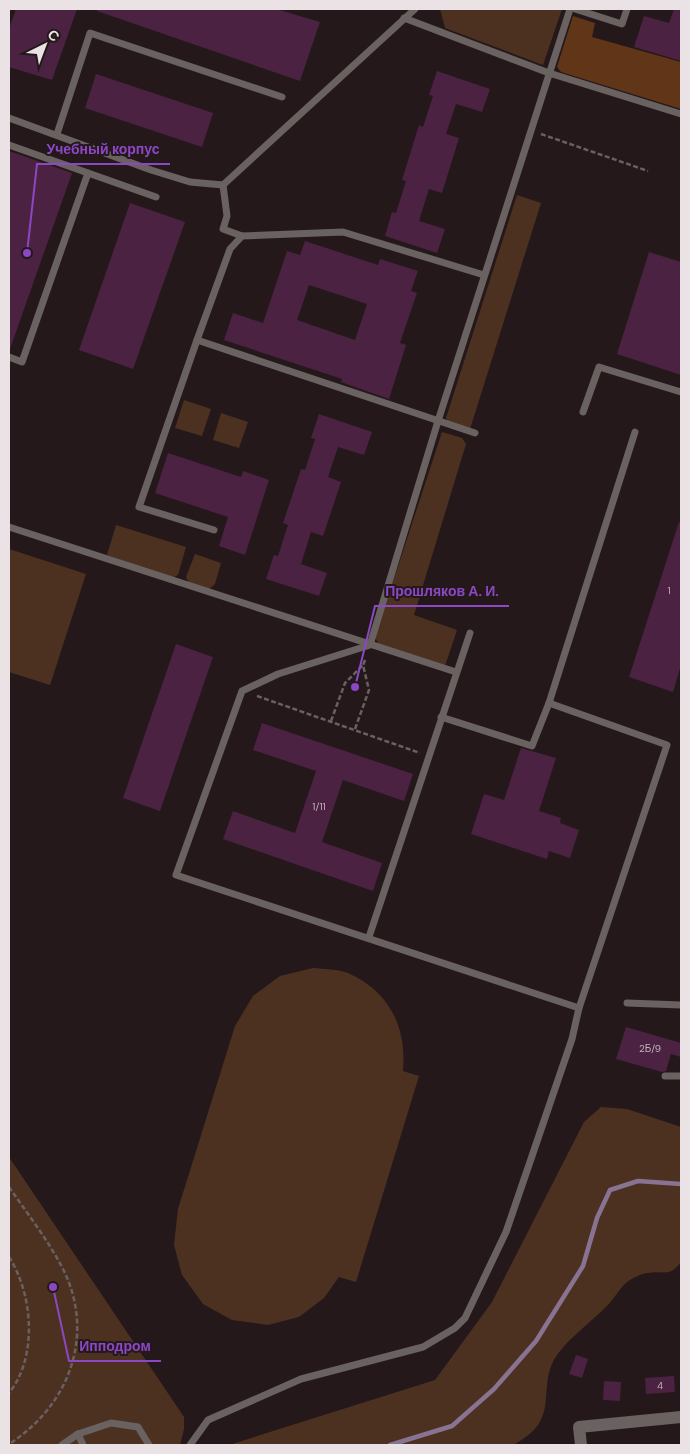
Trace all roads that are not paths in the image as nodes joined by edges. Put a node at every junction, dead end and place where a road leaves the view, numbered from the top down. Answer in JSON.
{"nodes":[{"id":1,"x":415,"y":9,"type":"edge"},
{"id":2,"x":570,"y":9,"type":"edge"},
{"id":3,"x":576,"y":9,"type":"edge"},
{"id":4,"x":627,"y":9,"type":"edge"},
{"id":5,"x":404,"y":18,"type":"junction"},
{"id":6,"x":548,"y":73,"type":"junction"},
{"id":7,"x":282,"y":97,"type":"dead end"},
{"id":8,"x":681,"y":114,"type":"edge"},
{"id":9,"x":9,"y":118,"type":"edge"},
{"id":10,"x":57,"y":134,"type":"junction"},
{"id":11,"x":9,"y":145,"type":"edge"},
{"id":12,"x":88,"y":173,"type":"junction"},
{"id":13,"x":223,"y":185,"type":"junction"},
{"id":14,"x":156,"y":197,"type":"dead end"},
{"id":15,"x":242,"y":236,"type":"junction"},
{"id":16,"x":484,"y":275,"type":"junction"},
{"id":17,"x":197,"y":340,"type":"junction"},
{"id":18,"x":9,"y":357,"type":"edge"},
{"id":19,"x":681,"y":392,"type":"edge"},
{"id":20,"x":584,"y":412,"type":"dead end"},
{"id":21,"x":438,"y":421,"type":"junction"},
{"id":22,"x":635,"y":432,"type":"dead end"},
{"id":23,"x":475,"y":433,"type":"dead end"},
{"id":24,"x":9,"y":527,"type":"edge"},
{"id":25,"x":214,"y":530,"type":"dead end"},
{"id":26,"x":470,"y":633,"type":"dead end"},
{"id":27,"x":370,"y":645,"type":"junction"},
{"id":28,"x":456,"y":672,"type":"junction"},
{"id":29,"x":549,"y":704,"type":"junction"},
{"id":30,"x":441,"y":716,"type":"junction"},
{"id":31,"x":369,"y":937,"type":"junction"},
{"id":32,"x":627,"y":1003,"type":"dead end"},
{"id":33,"x":681,"y":1005,"type":"edge"},
{"id":34,"x":579,"y":1008,"type":"junction"},
{"id":35,"x":664,"y":1076,"type":"dead end"},
{"id":36,"x":681,"y":1076,"type":"edge"},
{"id":37,"x":681,"y":1417,"type":"edge"},
{"id":38,"x":78,"y":1434,"type":"junction"},
{"id":39,"x":62,"y":1445,"type":"edge"},
{"id":40,"x":84,"y":1445,"type":"edge"},
{"id":41,"x":150,"y":1445,"type":"edge"},
{"id":42,"x":190,"y":1445,"type":"edge"},
{"id":43,"x":582,"y":1445,"type":"edge"}],
"edges":[{"from":1,"to":5,"type":"lane"},
{"from":2,"to":6,"type":"lane"},
{"from":3,"to":4,"type":"lane"},
{"from":5,"to":6,"type":"lane"},
{"from":5,"to":13,"type":"lane"},
{"from":6,"to":8,"type":"lane"},
{"from":6,"to":16,"type":"lane"},
{"from":7,"to":10,"type":"lane"},
{"from":9,"to":10,"type":"lane"},
{"from":10,"to":13,"type":"lane"},
{"from":11,"to":12,"type":"lane"},
{"from":12,"to":14,"type":"lane"},
{"from":12,"to":18,"type":"lane"},
{"from":13,"to":15,"type":"lane"},
{"from":15,"to":16,"type":"lane"},
{"from":15,"to":17,"type":"lane"},
{"from":16,"to":21,"type":"lane"},
{"from":17,"to":21,"type":"lane"},
{"from":17,"to":25,"type":"lane"},
{"from":19,"to":20,"type":"lane"},
{"from":21,"to":23,"type":"lane"},
{"from":21,"to":27,"type":"lane"},
{"from":22,"to":29,"type":"lane"},
{"from":24,"to":27,"type":"lane"},
{"from":26,"to":28,"type":"lane"},
{"from":27,"to":28,"type":"lane"},
{"from":27,"to":31,"type":"lane"},
{"from":28,"to":30,"type":"lane"},
{"from":29,"to":30,"type":"lane"},
{"from":29,"to":34,"type":"lane"},
{"from":30,"to":31,"type":"lane"},
{"from":31,"to":34,"type":"lane"},
{"from":32,"to":33,"type":"lane"},
{"from":34,"to":42,"type":"lane"},
{"from":35,"to":36,"type":"lane"},
{"from":37,"to":43,"type":"street"},
{"from":38,"to":39,"type":"lane"},
{"from":38,"to":40,"type":"lane"},
{"from":38,"to":41,"type":"lane"}]}
